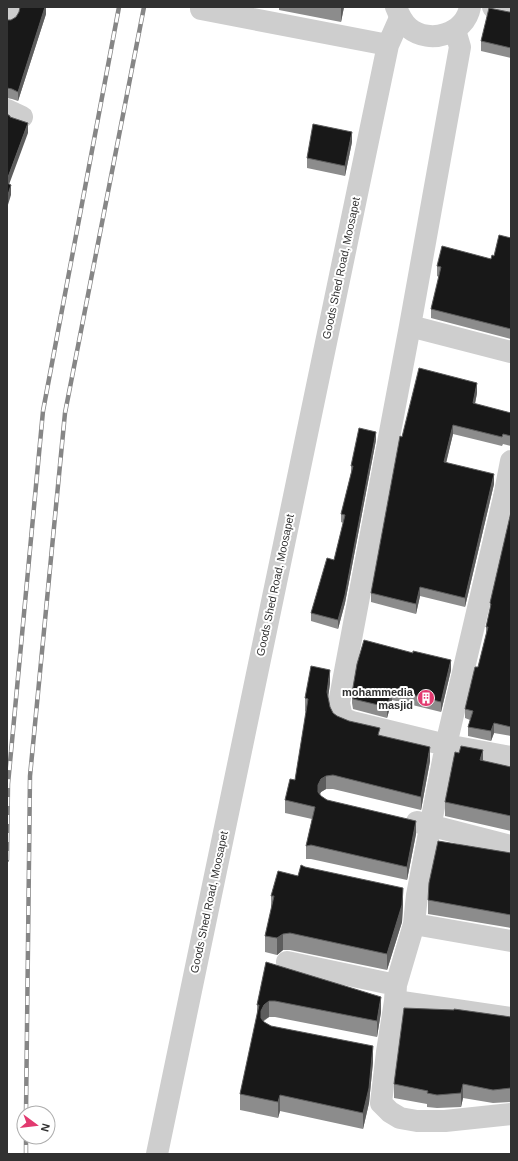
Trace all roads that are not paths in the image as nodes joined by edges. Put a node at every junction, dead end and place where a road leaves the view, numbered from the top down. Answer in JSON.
{"nodes":[{"id":1,"x":10,"y":7,"type":"edge"},
{"id":2,"x":470,"y":7,"type":"edge"},
{"id":3,"x":493,"y":7,"type":"edge"},
{"id":4,"x":201,"y":9,"type":"dead end"},
{"id":5,"x":511,"y":10,"type":"edge"},
{"id":6,"x":398,"y":13,"type":"edge"},
{"id":7,"x":7,"y":18,"type":"edge"},
{"id":8,"x":455,"y":30,"type":"junction"},
{"id":9,"x":388,"y":45,"type":"junction"},
{"id":10,"x":410,"y":326,"type":"junction"},
{"id":11,"x":511,"y":352,"type":"edge"},
{"id":12,"x":511,"y":460,"type":"edge"},
{"id":13,"x":507,"y":497,"type":"edge"},
{"id":14,"x":446,"y":745,"type":"junction"},
{"id":15,"x":511,"y":757,"type":"edge"},
{"id":16,"x":400,"y":818,"type":"edge"},
{"id":17,"x":430,"y":825,"type":"junction"},
{"id":18,"x":511,"y":846,"type":"edge"},
{"id":19,"x":414,"y":924,"type":"junction"},
{"id":20,"x":511,"y":942,"type":"edge"},
{"id":21,"x":287,"y":962,"type":"dead end"},
{"id":22,"x":396,"y":993,"type":"junction"},
{"id":23,"x":511,"y":1018,"type":"edge"},
{"id":24,"x":511,"y":1114,"type":"edge"},
{"id":25,"x":157,"y":1154,"type":"edge"}],
"edges":[{"from":1,"to":7,"type":"street"},
{"from":2,"to":8,"type":"street"},
{"from":3,"to":5,"type":"street"},
{"from":4,"to":9,"type":"street"},
{"from":6,"to":8,"type":"street"},
{"from":6,"to":9,"type":"street","name":"Goods Shed Road, Moosapet"},
{"from":8,"to":10,"type":"street"},
{"from":9,"to":25,"type":"street","name":"Goods Shed Road, Moosapet"},
{"from":10,"to":11,"type":"street"},
{"from":10,"to":14,"type":"street"},
{"from":12,"to":13,"type":"street"},
{"from":13,"to":14,"type":"street"},
{"from":14,"to":15,"type":"street"},
{"from":14,"to":17,"type":"street"},
{"from":16,"to":17,"type":"street"},
{"from":17,"to":18,"type":"street"},
{"from":17,"to":19,"type":"street"},
{"from":19,"to":20,"type":"street"},
{"from":19,"to":22,"type":"street"},
{"from":21,"to":22,"type":"street"},
{"from":22,"to":23,"type":"street"},
{"from":22,"to":24,"type":"street"}]}
